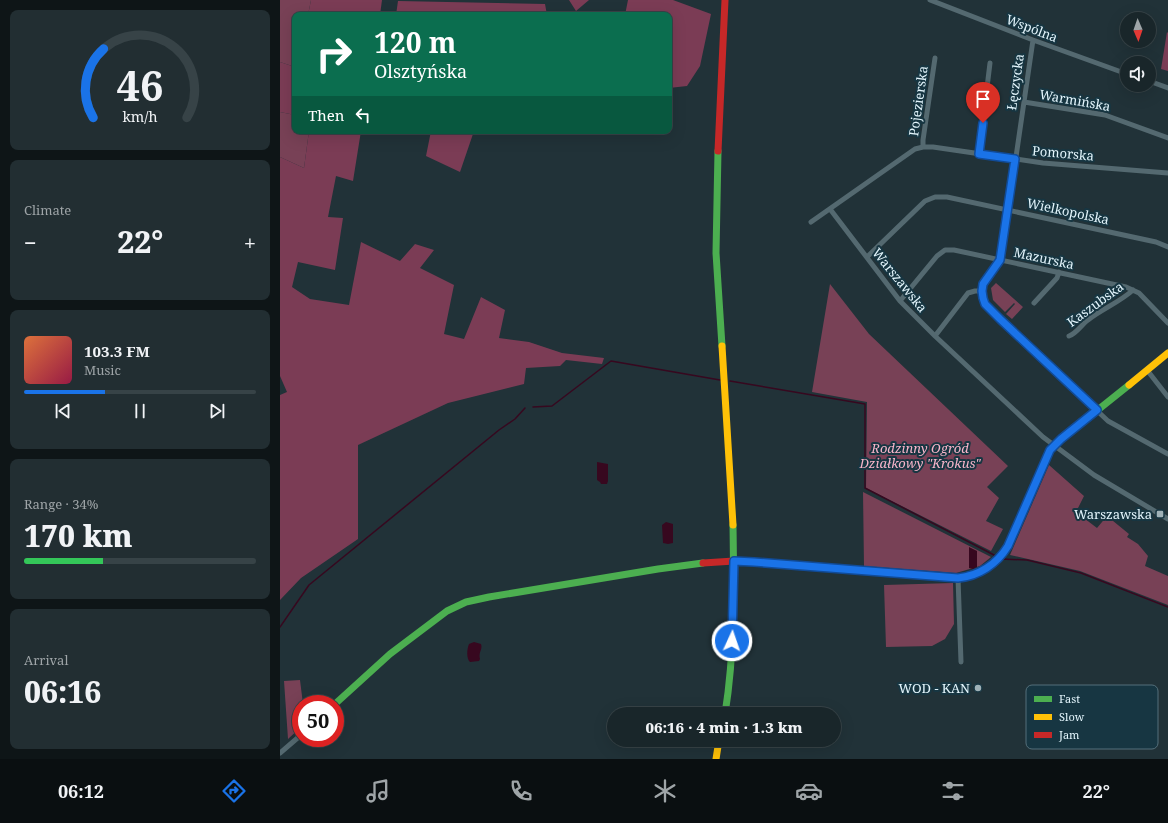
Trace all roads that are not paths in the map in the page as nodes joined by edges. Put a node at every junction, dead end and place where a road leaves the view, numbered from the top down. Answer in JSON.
{"nodes":[{"id":1,"x":725,"y":0,"type":"edge"},
{"id":2,"x":930,"y":0,"type":"edge"},
{"id":3,"x":1033,"y":40,"type":"junction"},
{"id":4,"x":935,"y":58,"type":"dead end"},
{"id":5,"x":990,"y":63,"type":"dead end"},
{"id":6,"x":1120,"y":71,"type":"edge"},
{"id":7,"x":1156,"y":84,"type":"edge"},
{"id":8,"x":1168,"y":88,"type":"edge"},
{"id":9,"x":1024,"y":102,"type":"junction"},
{"id":10,"x":1168,"y":138,"type":"edge"},
{"id":11,"x":923,"y":147,"type":"junction"},
{"id":12,"x":979,"y":154,"type":"junction"},
{"id":13,"x":1015,"y":159,"type":"junction"},
{"id":14,"x":1168,"y":173,"type":"edge"},
{"id":15,"x":1009,"y":209,"type":"junction"},
{"id":16,"x":830,"y":210,"type":"junction"},
{"id":17,"x":812,"y":222,"type":"dead end"},
{"id":18,"x":1168,"y":247,"type":"edge"},
{"id":19,"x":867,"y":257,"type":"junction"},
{"id":20,"x":1000,"y":260,"type":"junction"},
{"id":21,"x":1059,"y":272,"type":"junction"},
{"id":22,"x":1133,"y":290,"type":"junction"},
{"id":23,"x":982,"y":291,"type":"junction"},
{"id":24,"x":900,"y":301,"type":"junction"},
{"id":25,"x":1034,"y":303,"type":"dead end"},
{"id":26,"x":1168,"y":323,"type":"edge"},
{"id":27,"x":935,"y":336,"type":"junction"},
{"id":28,"x":1069,"y":336,"type":"dead end"},
{"id":29,"x":1168,"y":353,"type":"edge"},
{"id":30,"x":1146,"y":370,"type":"junction"},
{"id":31,"x":1168,"y":397,"type":"edge"},
{"id":32,"x":1097,"y":410,"type":"junction"},
{"id":33,"x":1054,"y":445,"type":"junction"},
{"id":34,"x":1168,"y":454,"type":"edge"},
{"id":35,"x":1168,"y":519,"type":"edge"},
{"id":36,"x":734,"y":561,"type":"junction"},
{"id":37,"x":958,"y":578,"type":"junction"},
{"id":38,"x":961,"y":662,"type":"dead end"},
{"id":39,"x":344,"y":696,"type":"edge"},
{"id":40,"x":726,"y":707,"type":"edge"},
{"id":41,"x":292,"y":743,"type":"edge"},
{"id":42,"x":718,"y":747,"type":"edge"},
{"id":43,"x":280,"y":753,"type":"edge"},
{"id":44,"x":716,"y":759,"type":"edge"}],
"edges":[{"from":1,"to":36,"type":"street"},
{"from":2,"to":3,"type":"street","name":"Wspólna"},
{"from":3,"to":6,"type":"street","name":"Wspólna"},
{"from":3,"to":9,"type":"street","name":"Łęczycka"},
{"from":4,"to":11,"type":"street","name":"Pojezierska"},
{"from":5,"to":12,"type":"street"},
{"from":7,"to":8,"type":"street"},
{"from":9,"to":10,"type":"street","name":"Warmińska"},
{"from":9,"to":13,"type":"street","name":"Łęczycka"},
{"from":11,"to":12,"type":"street","name":"Pomorska"},
{"from":11,"to":16,"type":"street"},
{"from":12,"to":13,"type":"street","name":"Pomorska"},
{"from":13,"to":14,"type":"street","name":"Pomorska"},
{"from":13,"to":15,"type":"street","name":"Łęczycka"},
{"from":15,"to":18,"type":"street","name":"Wielkopolska"},
{"from":15,"to":19,"type":"street","name":"Wielkopolska"},
{"from":15,"to":20,"type":"street","name":"Łęczycka"},
{"from":16,"to":17,"type":"street"},
{"from":16,"to":19,"type":"street","name":"Warszawska"},
{"from":19,"to":24,"type":"street","name":"Warszawska"},
{"from":20,"to":21,"type":"street","name":"Mazurska"},
{"from":20,"to":23,"type":"street","name":"Łęczycka"},
{"from":20,"to":24,"type":"street","name":"Mazurska"},
{"from":21,"to":22,"type":"street","name":"Mazurska"},
{"from":21,"to":25,"type":"street"},
{"from":22,"to":26,"type":"street","name":"Mazurska"},
{"from":22,"to":28,"type":"street","name":"Kaszubska"},
{"from":23,"to":27,"type":"street"},
{"from":23,"to":32,"type":"street"},
{"from":24,"to":27,"type":"street","name":"Warszawska"},
{"from":27,"to":33,"type":"street","name":"Warszawska"},
{"from":29,"to":30,"type":"street"},
{"from":30,"to":31,"type":"street"},
{"from":30,"to":32,"type":"street"},
{"from":32,"to":33,"type":"street"},
{"from":32,"to":34,"type":"street"},
{"from":33,"to":35,"type":"street","name":"Warszawska"},
{"from":33,"to":37,"type":"street"},
{"from":36,"to":37,"type":"street"},
{"from":36,"to":39,"type":"street"},
{"from":36,"to":40,"type":"street"},
{"from":37,"to":38,"type":"street"},
{"from":41,"to":43,"type":"street"},
{"from":42,"to":44,"type":"street"}]}
